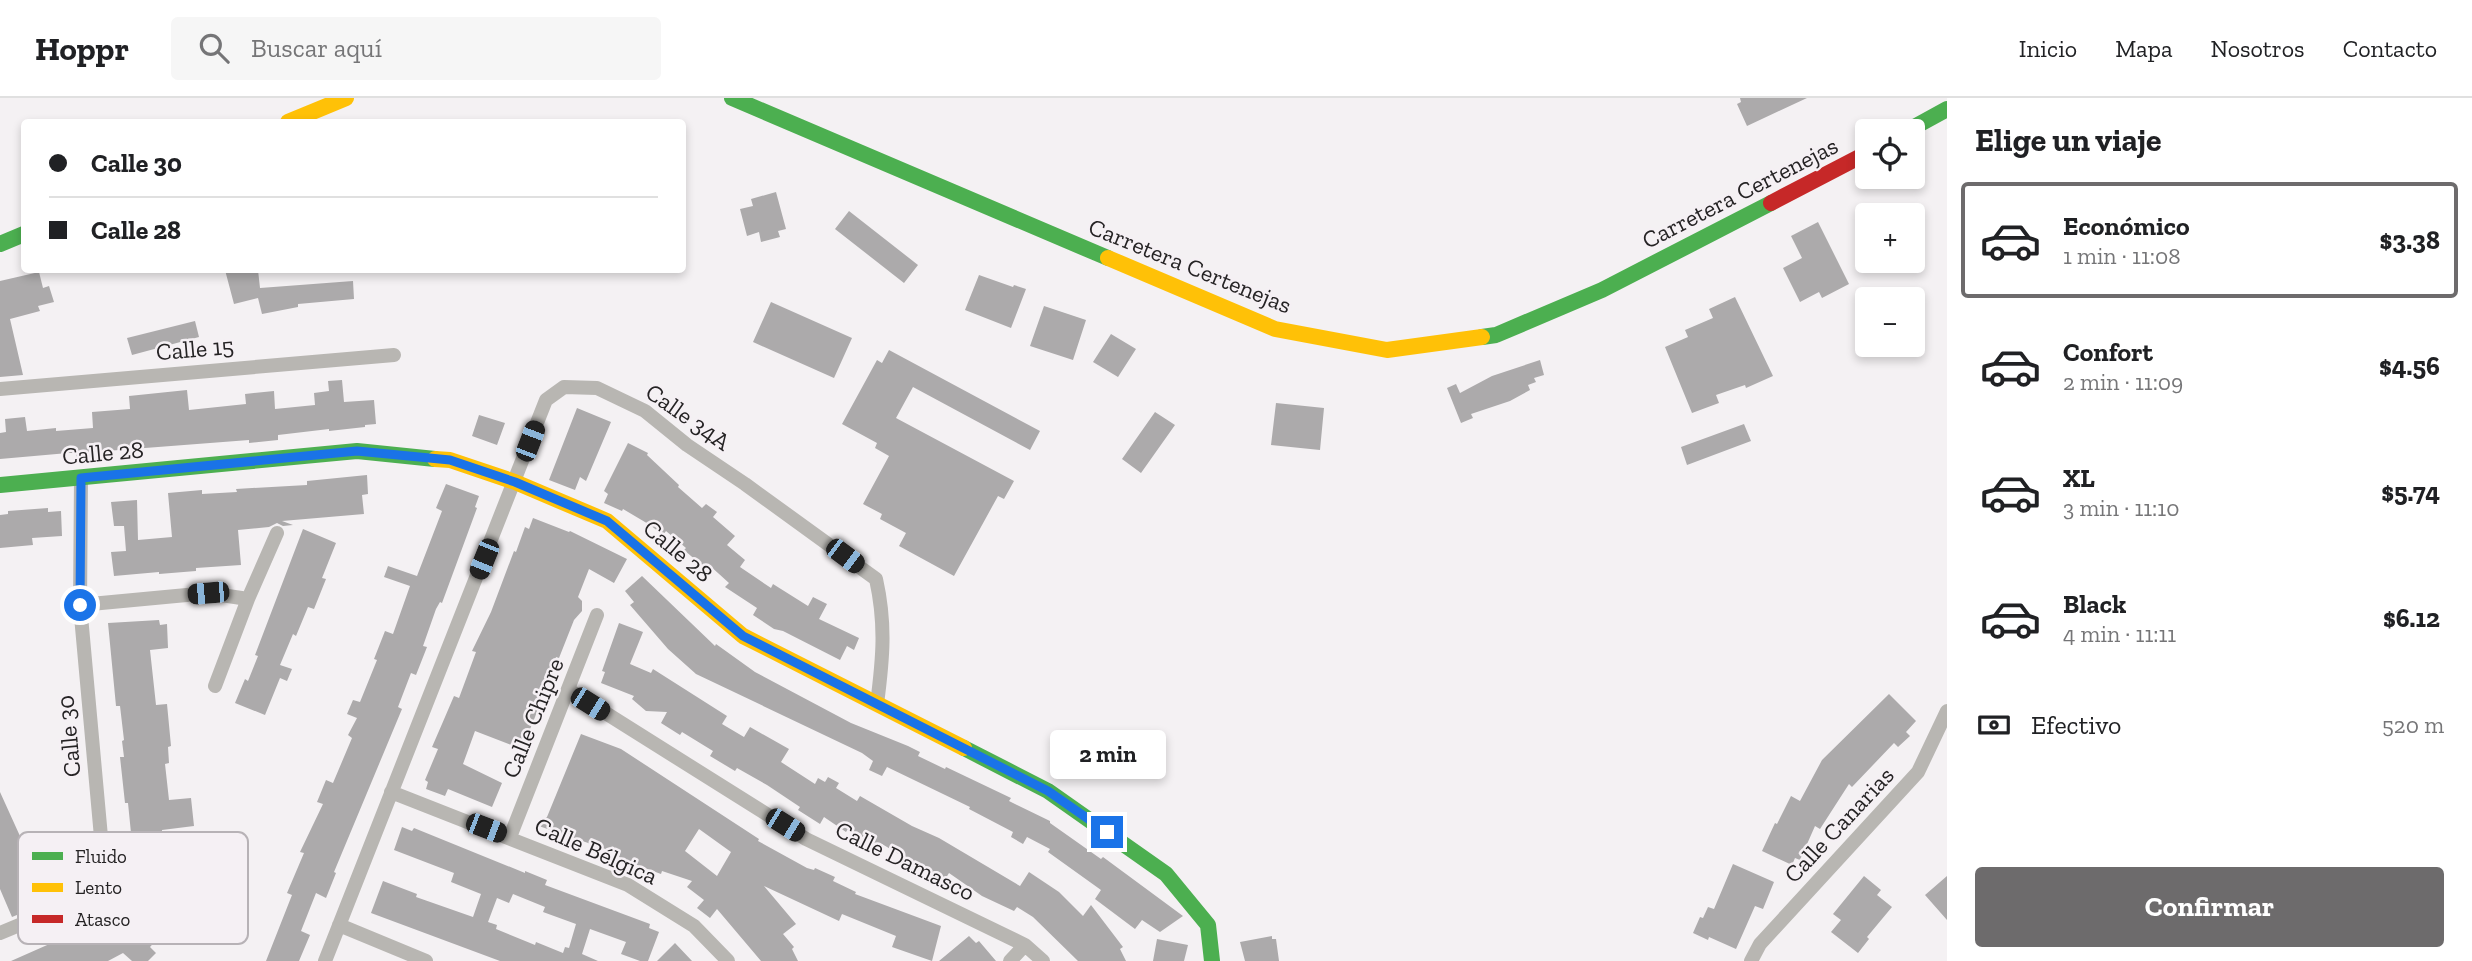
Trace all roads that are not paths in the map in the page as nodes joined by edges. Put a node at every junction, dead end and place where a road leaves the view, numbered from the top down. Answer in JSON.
{"nodes":[{"id":1,"x":346,"y":98,"type":"edge"},
{"id":2,"x":732,"y":98,"type":"edge"},
{"id":3,"x":1947,"y":109,"type":"edge"},
{"id":4,"x":295,"y":119,"type":"edge"},
{"id":5,"x":1925,"y":121,"type":"edge"},
{"id":6,"x":1855,"y":159,"type":"edge"},
{"id":7,"x":21,"y":235,"type":"edge"},
{"id":8,"x":0,"y":244,"type":"edge"},
{"id":9,"x":394,"y":355,"type":"dead end"},
{"id":10,"x":0,"y":389,"type":"edge"},
{"id":11,"x":81,"y":478,"type":"junction"},
{"id":12,"x":515,"y":482,"type":"junction"},
{"id":13,"x":0,"y":485,"type":"edge"},
{"id":14,"x":277,"y":533,"type":"dead end"},
{"id":15,"x":248,"y":599,"type":"junction"},
{"id":16,"x":80,"y":605,"type":"junction"},
{"id":17,"x":597,"y":615,"type":"dead end"},
{"id":18,"x":215,"y":686,"type":"dead end"},
{"id":19,"x":569,"y":690,"type":"junction"},
{"id":20,"x":877,"y":704,"type":"junction"},
{"id":21,"x":1947,"y":711,"type":"edge"},
{"id":22,"x":391,"y":792,"type":"junction"},
{"id":23,"x":101,"y":832,"type":"edge"},
{"id":24,"x":510,"y":837,"type":"junction"},
{"id":25,"x":340,"y":925,"type":"junction"},
{"id":26,"x":18,"y":926,"type":"edge"},
{"id":27,"x":0,"y":933,"type":"edge"},
{"id":28,"x":1026,"y":945,"type":"junction"},
{"id":29,"x":325,"y":961,"type":"edge"},
{"id":30,"x":426,"y":961,"type":"edge"},
{"id":31,"x":728,"y":961,"type":"edge"},
{"id":32,"x":1010,"y":961,"type":"edge"},
{"id":33,"x":1043,"y":961,"type":"edge"},
{"id":34,"x":1212,"y":961,"type":"edge"},
{"id":35,"x":1751,"y":961,"type":"edge"}],
"edges":[{"from":1,"to":4,"type":"street"},
{"from":2,"to":6,"type":"street","name":"Carretera Certenejas"},
{"from":3,"to":5,"type":"street"},
{"from":7,"to":8,"type":"street"},
{"from":9,"to":10,"type":"street","name":"Calle 15"},
{"from":11,"to":12,"type":"street","name":"Calle 28"},
{"from":11,"to":13,"type":"street","name":"Calle 28"},
{"from":11,"to":16,"type":"street","name":"Calle 30"},
{"from":12,"to":20,"type":"street","name":"Calle 28"},
{"from":12,"to":20,"type":"street","name":"Calle 34A"},
{"from":12,"to":22,"type":"street","name":"Calle 34A"},
{"from":14,"to":15,"type":"street"},
{"from":15,"to":16,"type":"street"},
{"from":15,"to":18,"type":"street"},
{"from":16,"to":23,"type":"street","name":"Calle 30"},
{"from":17,"to":19,"type":"street","name":"Calle Chipre"},
{"from":19,"to":24,"type":"street","name":"Calle Chipre"},
{"from":19,"to":28,"type":"street","name":"Calle Damasco"},
{"from":20,"to":34,"type":"street","name":"Calle 28"},
{"from":21,"to":35,"type":"street","name":"Calle Canarias"},
{"from":22,"to":24,"type":"street","name":"Calle Bélgica"},
{"from":22,"to":25,"type":"street","name":"Calle 34A"},
{"from":24,"to":31,"type":"street","name":"Calle Bélgica"},
{"from":25,"to":29,"type":"street","name":"Calle 34A"},
{"from":25,"to":30,"type":"street"},
{"from":26,"to":27,"type":"street","name":"Calle 30"},
{"from":28,"to":32,"type":"street"},
{"from":28,"to":33,"type":"street","name":"Calle Damasco"}]}
